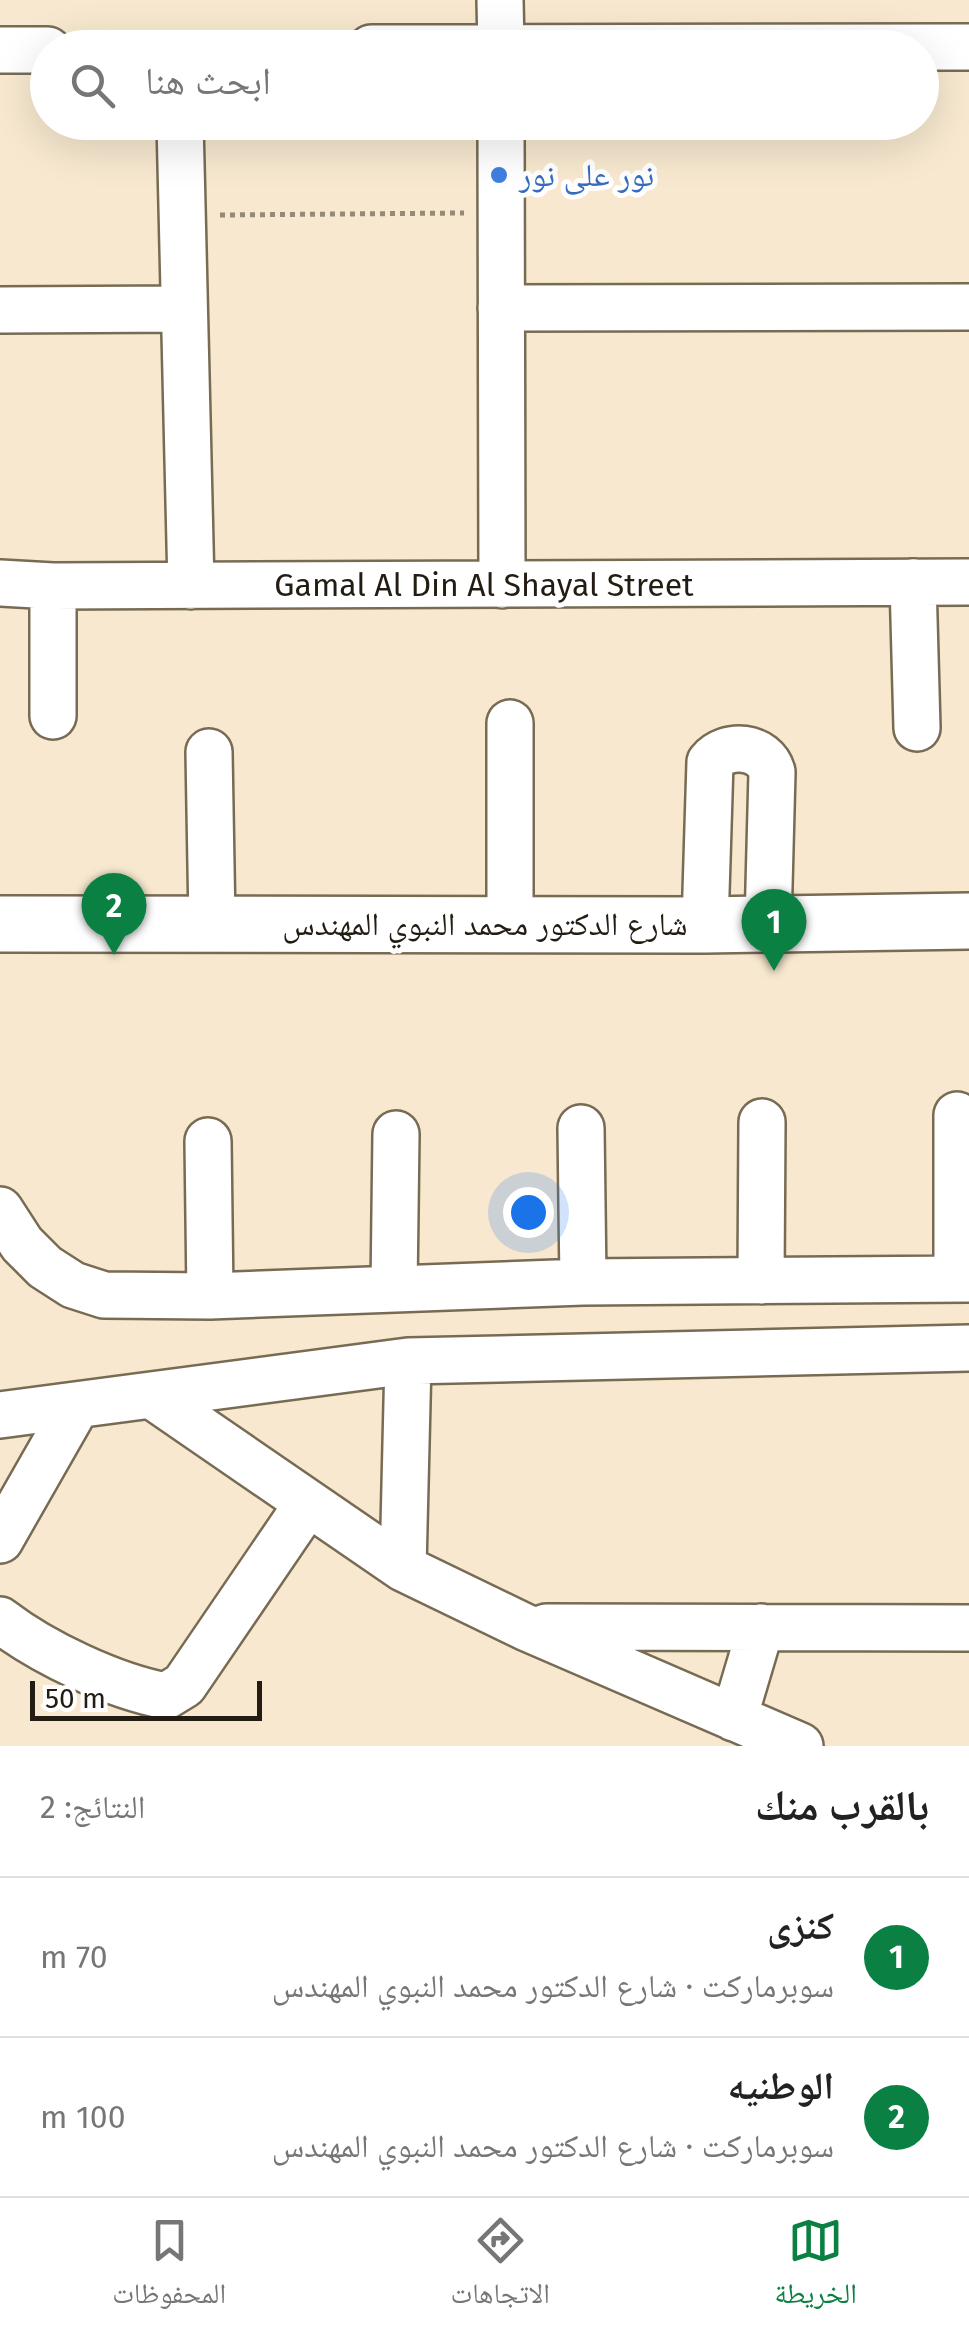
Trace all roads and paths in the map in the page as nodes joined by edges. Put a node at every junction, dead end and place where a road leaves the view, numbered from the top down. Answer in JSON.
{"nodes":[{"id":1,"x":500,"y":0,"type":"edge"},
{"id":2,"x":500,"y":30,"type":"edge"},
{"id":3,"x":939,"y":48,"type":"edge"},
{"id":4,"x":969,"y":48,"type":"edge"},
{"id":5,"x":0,"y":50,"type":"edge"},
{"id":6,"x":30,"y":50,"type":"edge"},
{"id":7,"x":180,"y":140,"type":"edge"},
{"id":8,"x":501,"y":140,"type":"edge"},
{"id":9,"x":501,"y":212,"type":"junction"},
{"id":10,"x":182,"y":215,"type":"junction"},
{"id":11,"x":969,"y":307,"type":"edge"},
{"id":12,"x":502,"y":308,"type":"junction"},
{"id":13,"x":184,"y":309,"type":"junction"},
{"id":14,"x":0,"y":310,"type":"edge"},
{"id":15,"x":913,"y":582,"type":"junction"},
{"id":16,"x":969,"y":582,"type":"edge"},
{"id":17,"x":0,"y":583,"type":"edge"},
{"id":18,"x":53,"y":586,"type":"junction"},
{"id":19,"x":190,"y":586,"type":"junction"},
{"id":20,"x":502,"y":586,"type":"junction"},
{"id":21,"x":53,"y":716,"type":"dead end"},
{"id":22,"x":510,"y":723,"type":"dead end"},
{"id":23,"x":917,"y":728,"type":"dead end"},
{"id":24,"x":210,"y":752,"type":"dead end"},
{"id":25,"x":969,"y":921,"type":"edge"},
{"id":26,"x":510,"y":922,"type":"junction"},
{"id":27,"x":0,"y":924,"type":"edge"},
{"id":28,"x":212,"y":924,"type":"junction"},
{"id":29,"x":768,"y":924,"type":"junction"},
{"id":30,"x":705,"y":925,"type":"junction"},
{"id":31,"x":957,"y":1116,"type":"dead end"},
{"id":32,"x":762,"y":1122,"type":"dead end"},
{"id":33,"x":581,"y":1128,"type":"dead end"},
{"id":34,"x":396,"y":1134,"type":"dead end"},
{"id":35,"x":208,"y":1141,"type":"dead end"},
{"id":36,"x":0,"y":1210,"type":"edge"},
{"id":37,"x":965,"y":1276,"type":"edge"},
{"id":38,"x":761,"y":1281,"type":"junction"},
{"id":39,"x":583,"y":1282,"type":"junction"},
{"id":40,"x":394,"y":1289,"type":"junction"},
{"id":41,"x":210,"y":1296,"type":"junction"},
{"id":42,"x":969,"y":1348,"type":"edge"},
{"id":43,"x":408,"y":1362,"type":"junction"},
{"id":44,"x":151,"y":1395,"type":"junction"},
{"id":45,"x":77,"y":1406,"type":"junction"},
{"id":46,"x":0,"y":1415,"type":"edge"},
{"id":47,"x":308,"y":1503,"type":"junction"},
{"id":48,"x":0,"y":1540,"type":"edge"},
{"id":49,"x":403,"y":1568,"type":"junction"},
{"id":50,"x":0,"y":1620,"type":"edge"},
{"id":51,"x":524,"y":1627,"type":"junction"},
{"id":52,"x":760,"y":1628,"type":"junction"},
{"id":53,"x":969,"y":1628,"type":"edge"},
{"id":54,"x":734,"y":1718,"type":"junction"},
{"id":55,"x":800,"y":1746,"type":"edge"}],
"edges":[{"from":1,"to":2,"type":"street"},
{"from":3,"to":4,"type":"street"},
{"from":5,"to":6,"type":"street"},
{"from":7,"to":10,"type":"street"},
{"from":8,"to":9,"type":"street"},
{"from":9,"to":10,"type":"path"},
{"from":9,"to":12,"type":"street"},
{"from":10,"to":13,"type":"street"},
{"from":11,"to":12,"type":"street"},
{"from":12,"to":20,"type":"street"},
{"from":13,"to":14,"type":"street"},
{"from":13,"to":19,"type":"street"},
{"from":15,"to":16,"type":"street","name":"Gamal Al Din Al Shayal Street"},
{"from":15,"to":20,"type":"street","name":"Gamal Al Din Al Shayal Street"},
{"from":15,"to":23,"type":"street"},
{"from":17,"to":18,"type":"street","name":"Gamal Al Din Al Shayal Street"},
{"from":18,"to":19,"type":"street","name":"Gamal Al Din Al Shayal Street"},
{"from":18,"to":21,"type":"street"},
{"from":19,"to":20,"type":"street","name":"Gamal Al Din Al Shayal Street"},
{"from":22,"to":26,"type":"street"},
{"from":24,"to":28,"type":"street"},
{"from":25,"to":29,"type":"main road","name":"شارع الدكتور محمد النبوي المهندس"},
{"from":26,"to":28,"type":"main road","name":"شارع الدكتور محمد النبوي المهندس"},
{"from":26,"to":30,"type":"main road","name":"شارع الدكتور محمد النبوي المهندس"},
{"from":27,"to":28,"type":"main road","name":"شارع الدكتور محمد النبوي المهندس"},
{"from":29,"to":30,"type":"main road","name":"شارع الدكتور محمد النبوي المهندس"},
{"from":29,"to":30,"type":"street"},
{"from":31,"to":37,"type":"street"},
{"from":32,"to":38,"type":"street"},
{"from":33,"to":39,"type":"street"},
{"from":34,"to":40,"type":"street"},
{"from":35,"to":41,"type":"street"},
{"from":36,"to":41,"type":"street"},
{"from":37,"to":38,"type":"street"},
{"from":38,"to":39,"type":"street"},
{"from":39,"to":40,"type":"street"},
{"from":40,"to":41,"type":"street"},
{"from":42,"to":43,"type":"street"},
{"from":43,"to":44,"type":"street"},
{"from":43,"to":49,"type":"street"},
{"from":44,"to":45,"type":"street"},
{"from":44,"to":47,"type":"street"},
{"from":45,"to":46,"type":"street"},
{"from":45,"to":48,"type":"street"},
{"from":47,"to":49,"type":"street"},
{"from":47,"to":50,"type":"street"},
{"from":49,"to":51,"type":"street"},
{"from":51,"to":52,"type":"street"},
{"from":51,"to":54,"type":"street"},
{"from":52,"to":53,"type":"street"},
{"from":52,"to":54,"type":"street"},
{"from":54,"to":55,"type":"street"}]}
